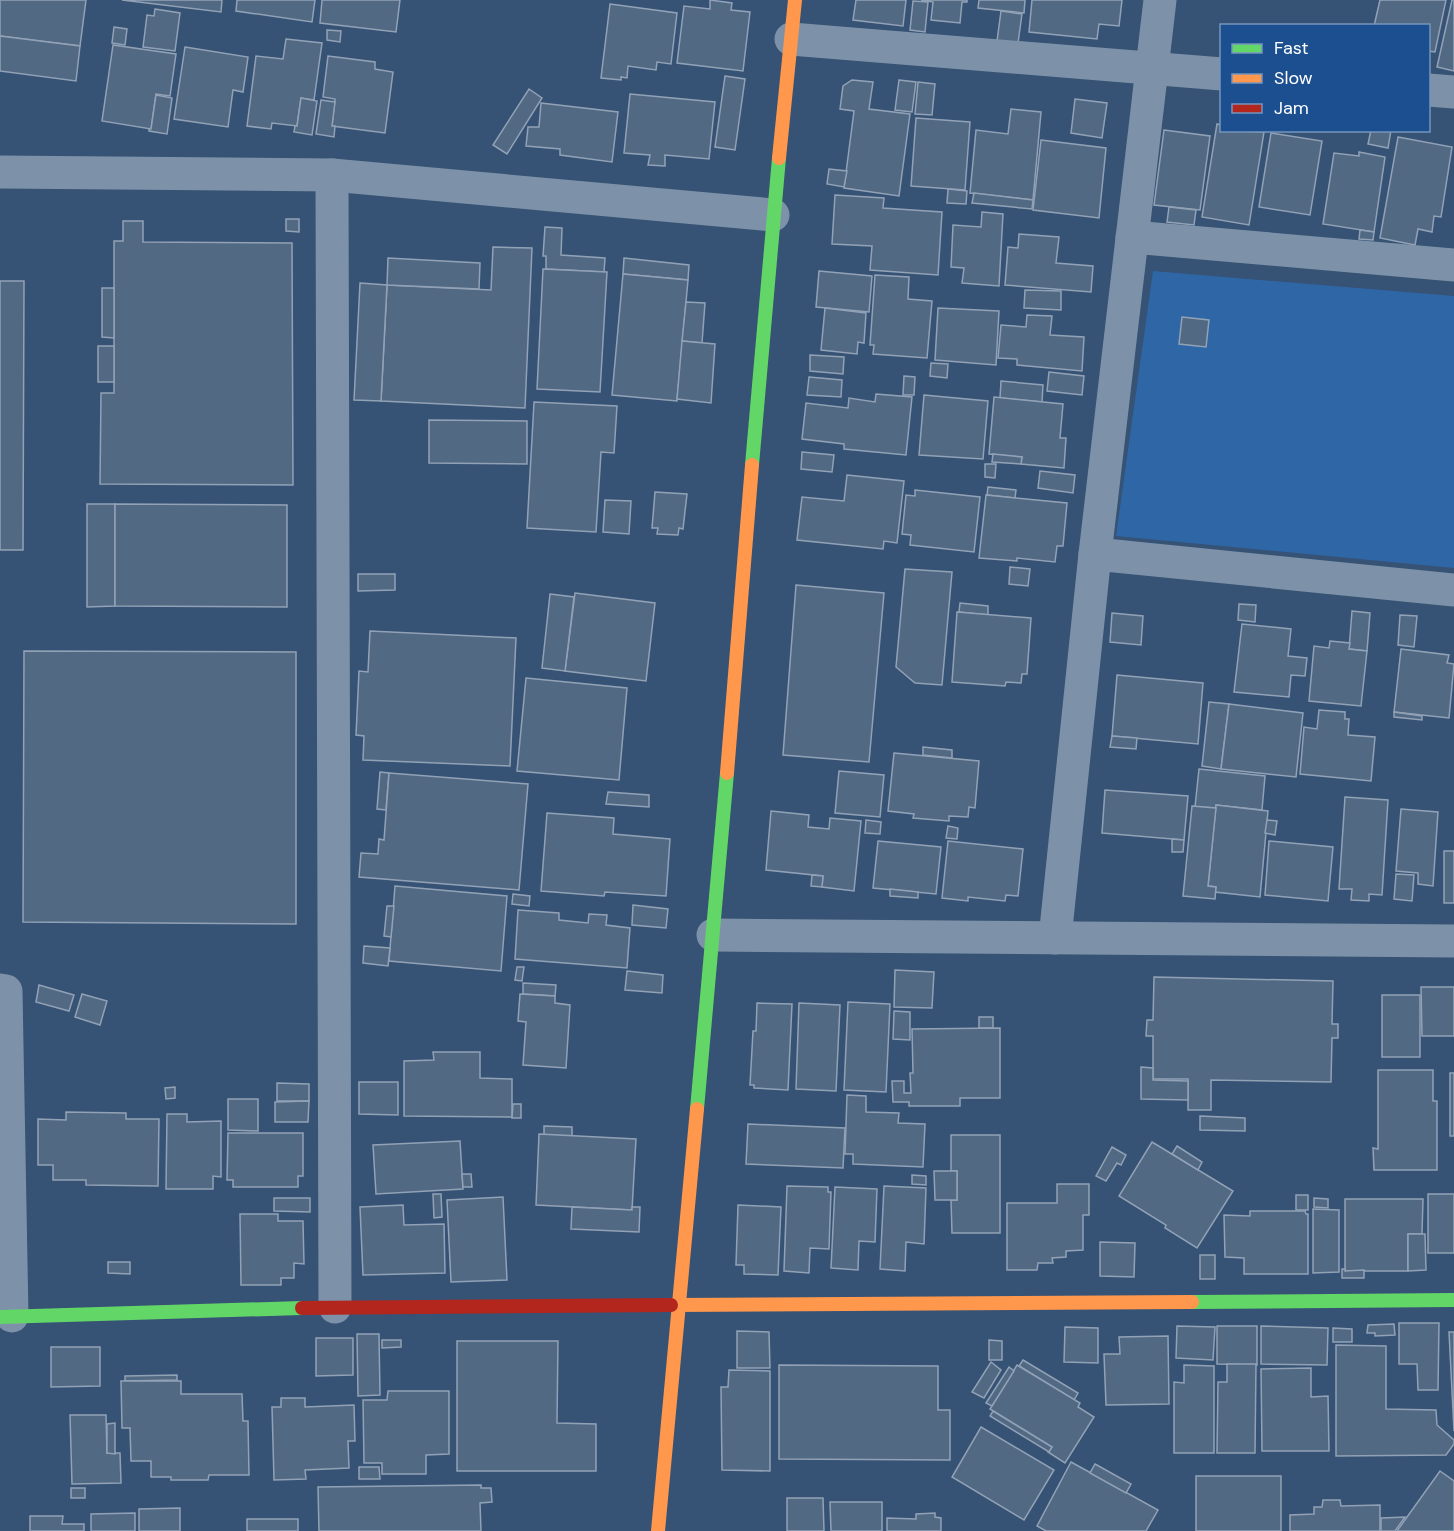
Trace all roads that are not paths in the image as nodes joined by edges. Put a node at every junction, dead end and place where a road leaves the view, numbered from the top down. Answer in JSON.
{"nodes":[{"id":1,"x":795,"y":0,"type":"edge"},
{"id":2,"x":1160,"y":0,"type":"edge"},
{"id":3,"x":790,"y":39,"type":"junction"},
{"id":4,"x":1152,"y":68,"type":"junction"},
{"id":5,"x":1220,"y":74,"type":"edge"},
{"id":6,"x":1430,"y":90,"type":"edge"},
{"id":7,"x":1454,"y":92,"type":"edge"},
{"id":8,"x":0,"y":172,"type":"edge"},
{"id":9,"x":332,"y":175,"type":"junction"},
{"id":10,"x":773,"y":215,"type":"junction"},
{"id":11,"x":1132,"y":237,"type":"junction"},
{"id":12,"x":1454,"y":265,"type":"edge"},
{"id":13,"x":1095,"y":554,"type":"junction"},
{"id":14,"x":1454,"y":590,"type":"edge"},
{"id":15,"x":713,"y":935,"type":"junction"},
{"id":16,"x":1055,"y":938,"type":"junction"},
{"id":17,"x":1454,"y":941,"type":"edge"},
{"id":18,"x":0,"y":990,"type":"edge"},
{"id":19,"x":1454,"y":1300,"type":"edge"},
{"id":20,"x":678,"y":1306,"type":"junction"},
{"id":21,"x":335,"y":1307,"type":"junction"},
{"id":22,"x":6,"y":1317,"type":"edge"},
{"id":23,"x":658,"y":1531,"type":"edge"}],
"edges":[{"from":1,"to":3,"type":"street"},
{"from":2,"to":4,"type":"street"},
{"from":3,"to":4,"type":"street"},
{"from":3,"to":10,"type":"street"},
{"from":4,"to":5,"type":"street"},
{"from":4,"to":11,"type":"street"},
{"from":6,"to":7,"type":"street"},
{"from":8,"to":9,"type":"street"},
{"from":9,"to":10,"type":"street"},
{"from":9,"to":21,"type":"street"},
{"from":10,"to":15,"type":"street"},
{"from":11,"to":12,"type":"street"},
{"from":11,"to":13,"type":"street"},
{"from":13,"to":14,"type":"street"},
{"from":13,"to":16,"type":"street"},
{"from":15,"to":16,"type":"street"},
{"from":15,"to":20,"type":"street"},
{"from":16,"to":17,"type":"street"},
{"from":18,"to":22,"type":"street"},
{"from":19,"to":20,"type":"street"},
{"from":20,"to":21,"type":"street"},
{"from":20,"to":23,"type":"street"},
{"from":21,"to":22,"type":"street"}]}
